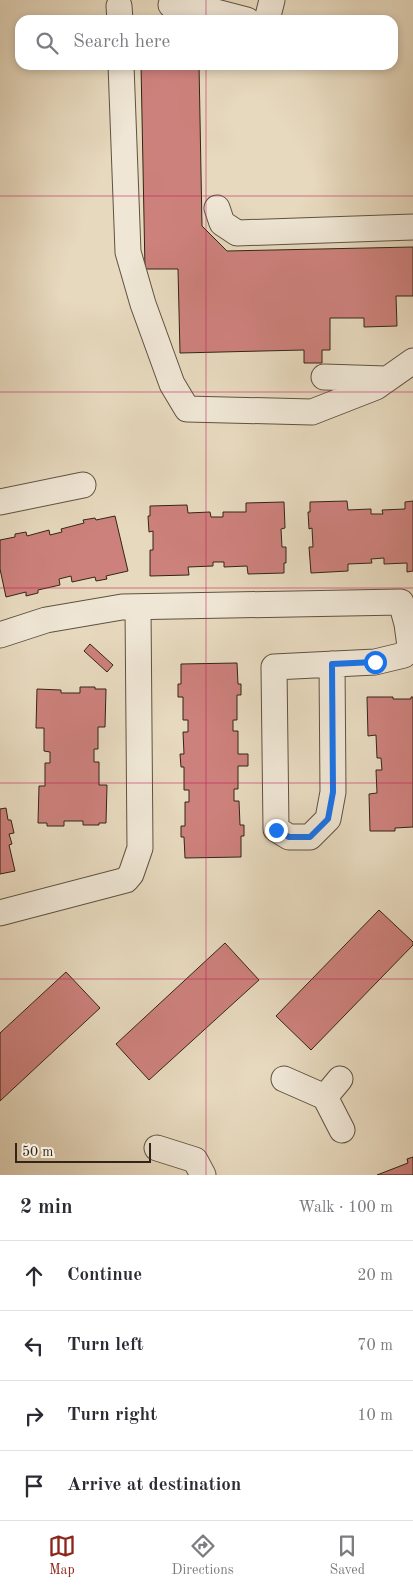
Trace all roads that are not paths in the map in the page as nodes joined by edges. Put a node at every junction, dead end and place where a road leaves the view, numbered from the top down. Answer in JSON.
{"nodes":[{"id":1,"x":272,"y":0,"type":"edge"},
{"id":2,"x":171,"y":5,"type":"dead end"},
{"id":3,"x":228,"y":15,"type":"edge"},
{"id":4,"x":268,"y":15,"type":"edge"},
{"id":5,"x":121,"y":70,"type":"edge"},
{"id":6,"x":217,"y":208,"type":"dead end"},
{"id":7,"x":413,"y":227,"type":"edge"},
{"id":8,"x":413,"y":361,"type":"edge"},
{"id":9,"x":324,"y":377,"type":"dead end"},
{"id":10,"x":389,"y":379,"type":"junction"},
{"id":11,"x":83,"y":486,"type":"dead end"},
{"id":12,"x":0,"y":502,"type":"edge"},
{"id":13,"x":138,"y":607,"type":"junction"},
{"id":14,"x":0,"y":635,"type":"edge"},
{"id":15,"x":332,"y":664,"type":"junction"},
{"id":16,"x":0,"y":913,"type":"edge"},
{"id":17,"x":284,"y":1079,"type":"dead end"},
{"id":18,"x":342,"y":1130,"type":"dead end"},
{"id":19,"x":158,"y":1148,"type":"dead end"},
{"id":20,"x":203,"y":1175,"type":"edge"}],
"edges":[{"from":1,"to":4,"type":"street"},
{"from":2,"to":3,"type":"street"},
{"from":5,"to":10,"type":"street"},
{"from":6,"to":7,"type":"street"},
{"from":8,"to":10,"type":"street"},
{"from":9,"to":10,"type":"street"},
{"from":11,"to":12,"type":"street"},
{"from":13,"to":14,"type":"street"},
{"from":13,"to":15,"type":"street"},
{"from":13,"to":16,"type":"street"},
{"from":15,"to":15,"type":"street"},
{"from":17,"to":18,"type":"street"},
{"from":19,"to":20,"type":"street"}]}
